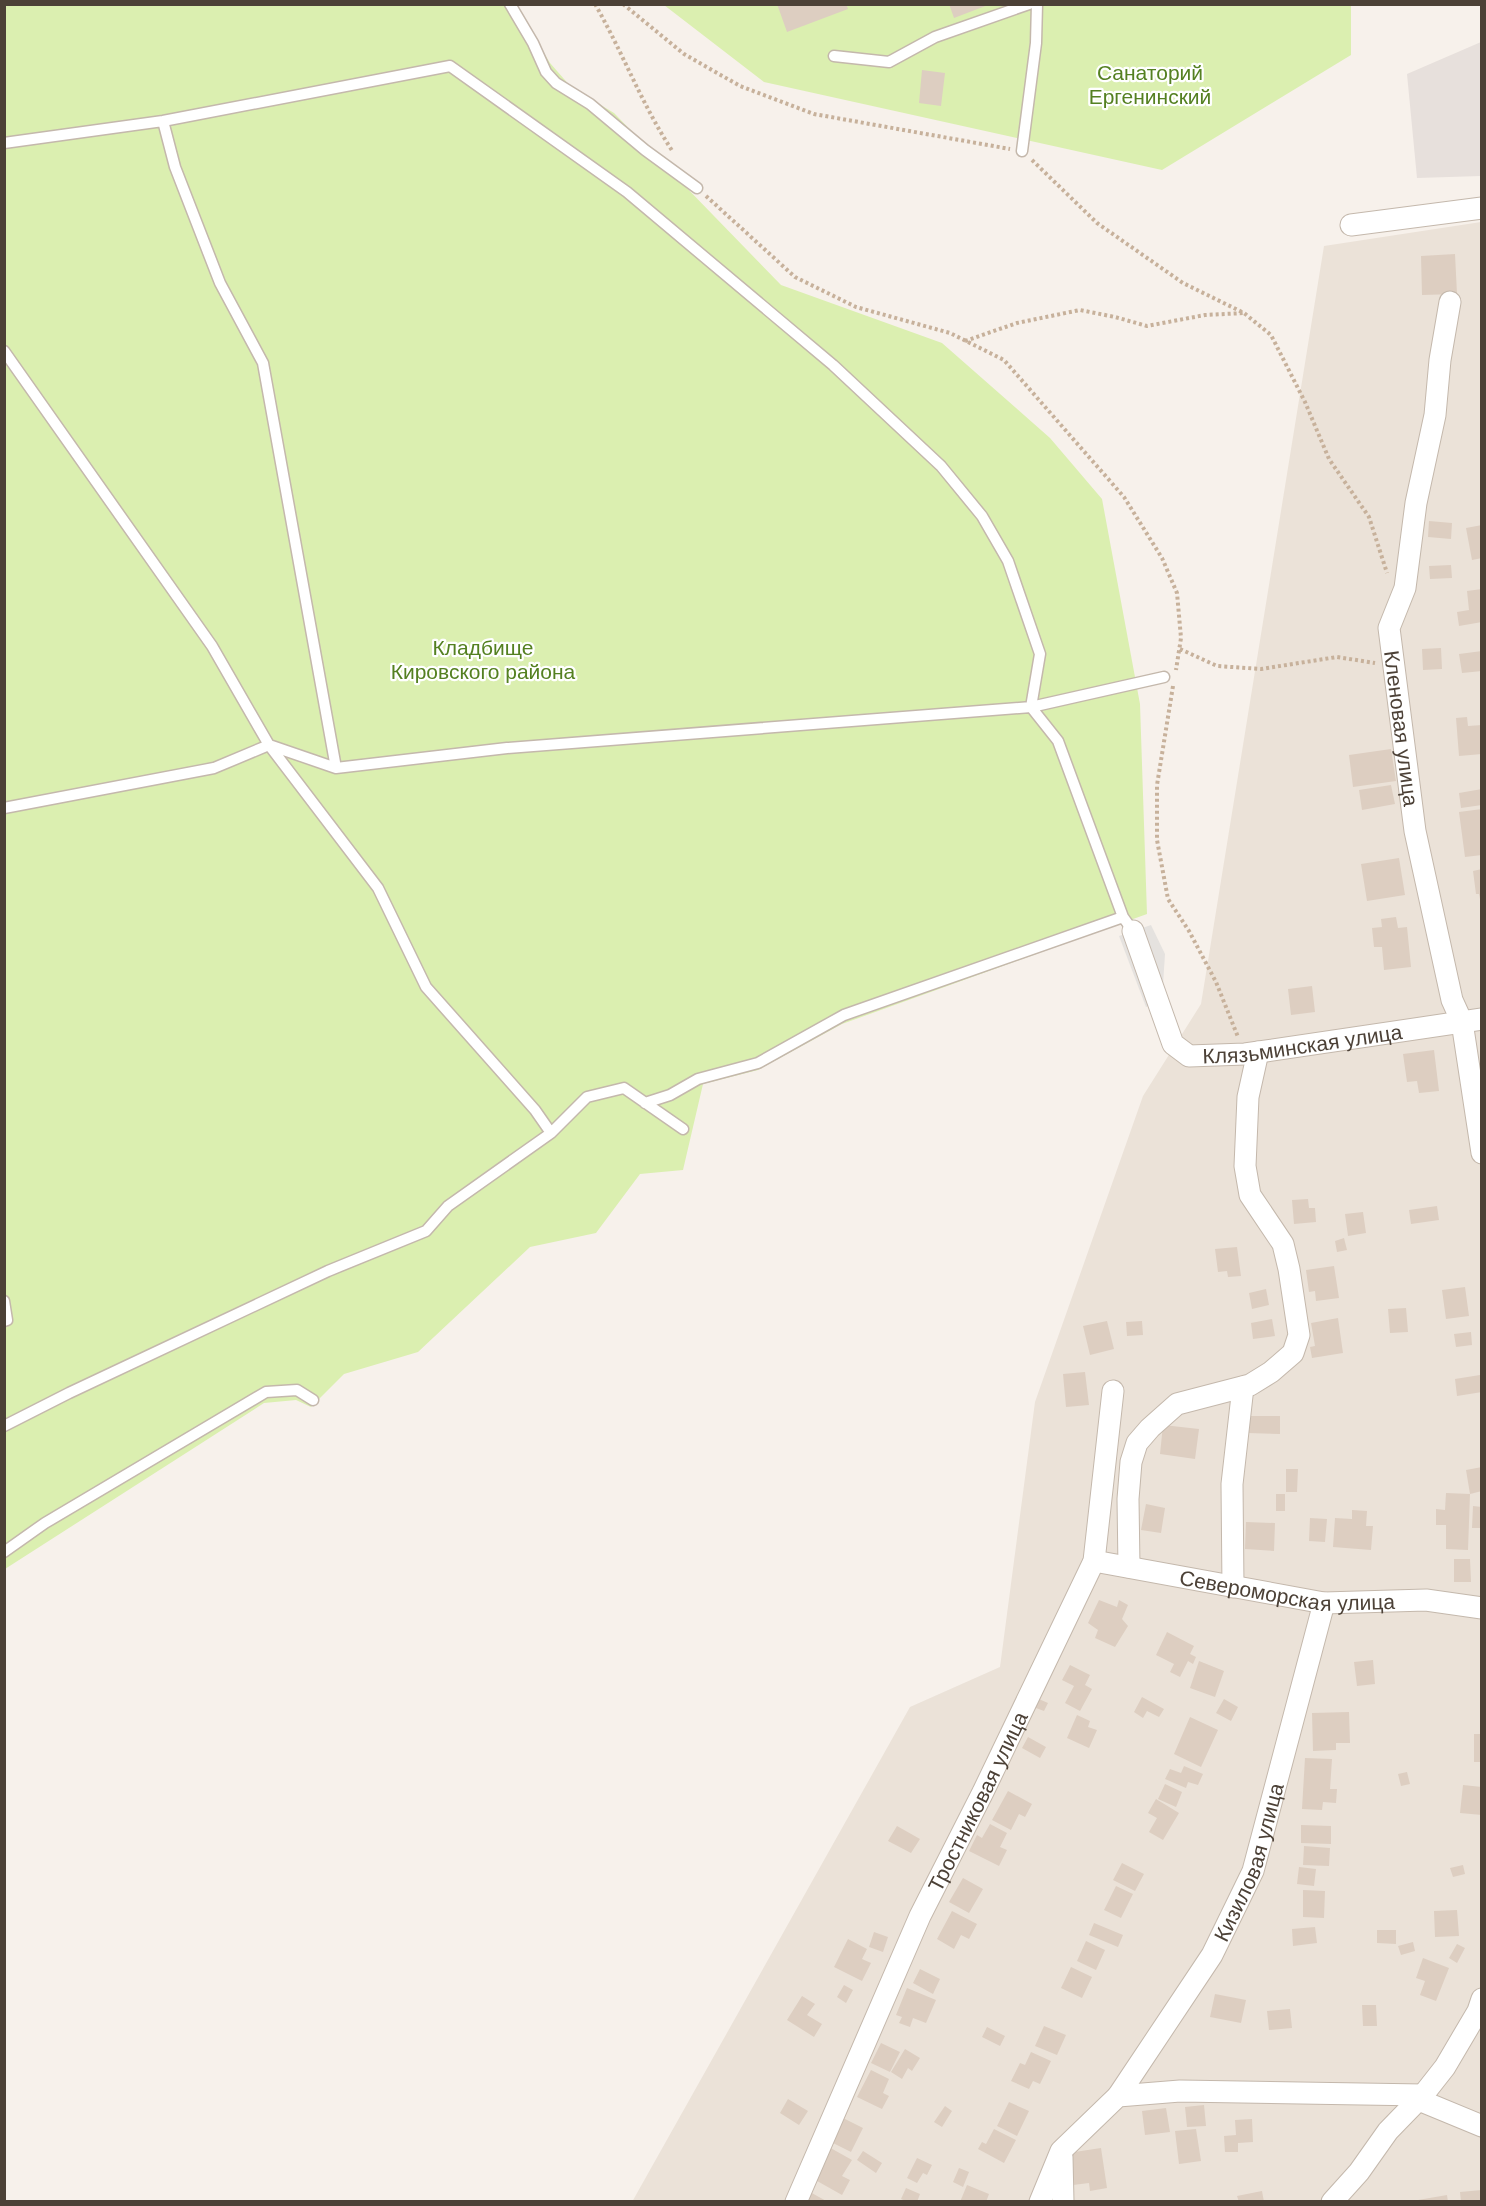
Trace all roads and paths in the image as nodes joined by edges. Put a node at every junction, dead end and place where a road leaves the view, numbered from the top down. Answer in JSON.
{"nodes":[{"id":1,"x":510,"y":4,"type":"edge"},
{"id":2,"x":595,"y":4,"type":"edge"},
{"id":3,"x":623,"y":4,"type":"edge"},
{"id":4,"x":1037,"y":4,"type":"edge"},
{"id":5,"x":1023,"y":5,"type":"edge"},
{"id":6,"x":834,"y":56,"type":"dead end"},
{"id":7,"x":163,"y":121,"type":"junction"},
{"id":8,"x":4,"y":143,"type":"edge"},
{"id":9,"x":1022,"y":151,"type":"junction"},
{"id":10,"x":680,"y":161,"type":"dead end"},
{"id":11,"x":697,"y":188,"type":"joint"},
{"id":12,"x":1482,"y":208,"type":"edge"},
{"id":13,"x":1351,"y":225,"type":"dead end"},
{"id":14,"x":1450,"y":303,"type":"dead end"},
{"id":15,"x":1244,"y":313,"type":"junction"},
{"id":16,"x":965,"y":341,"type":"junction"},
{"id":17,"x":4,"y":351,"type":"edge"},
{"id":18,"x":1388,"y":578,"type":"dead end"},
{"id":19,"x":1180,"y":649,"type":"junction"},
{"id":20,"x":1394,"y":667,"type":"junction"},
{"id":21,"x":1176,"y":672,"type":"dead end"},
{"id":22,"x":1164,"y":677,"type":"dead end"},
{"id":23,"x":1174,"y":683,"type":"dead end"},
{"id":24,"x":1031,"y":707,"type":"junction"},
{"id":25,"x":269,"y":745,"type":"junction"},
{"id":26,"x":336,"y":768,"type":"junction"},
{"id":27,"x":4,"y":808,"type":"edge"},
{"id":28,"x":1128,"y":924,"type":"junction"},
{"id":29,"x":1472,"y":1020,"type":"edge"},
{"id":30,"x":1251,"y":1053,"type":"junction"},
{"id":31,"x":645,"y":1103,"type":"junction"},
{"id":32,"x":683,"y":1129,"type":"dead end"},
{"id":33,"x":551,"y":1133,"type":"junction"},
{"id":34,"x":1482,"y":1153,"type":"edge"},
{"id":35,"x":4,"y":1301,"type":"edge"},
{"id":36,"x":4,"y":1321,"type":"edge"},
{"id":37,"x":1243,"y":1387,"type":"junction"},
{"id":38,"x":1113,"y":1391,"type":"dead end"},
{"id":39,"x":313,"y":1400,"type":"dead end"},
{"id":40,"x":4,"y":1426,"type":"edge"},
{"id":41,"x":4,"y":1552,"type":"edge"},
{"id":42,"x":1094,"y":1560,"type":"junction"},
{"id":43,"x":1129,"y":1567,"type":"junction"},
{"id":44,"x":1233,"y":1587,"type":"junction"},
{"id":45,"x":1324,"y":1603,"type":"junction"},
{"id":46,"x":1482,"y":1608,"type":"edge"},
{"id":47,"x":1482,"y":1999,"type":"edge"},
{"id":48,"x":1118,"y":2096,"type":"junction"},
{"id":49,"x":1421,"y":2098,"type":"junction"},
{"id":50,"x":1482,"y":2126,"type":"edge"},
{"id":51,"x":1061,"y":2151,"type":"junction"},
{"id":52,"x":796,"y":2202,"type":"edge"},
{"id":53,"x":1040,"y":2202,"type":"edge"},
{"id":54,"x":1063,"y":2202,"type":"edge"},
{"id":55,"x":1332,"y":2202,"type":"edge"}],
"edges":[{"from":1,"to":11,"type":"lane"},
{"from":2,"to":10,"type":"path"},
{"from":3,"to":9,"type":"path"},
{"from":4,"to":9,"type":"lane"},
{"from":5,"to":6,"type":"lane"},
{"from":7,"to":8,"type":"lane"},
{"from":7,"to":24,"type":"lane"},
{"from":7,"to":26,"type":"lane"},
{"from":9,"to":15,"type":"path"},
{"from":11,"to":16,"type":"path"},
{"from":12,"to":13,"type":"street"},
{"from":14,"to":20,"type":"street","name":"Кленовая улица"},
{"from":15,"to":16,"type":"path"},
{"from":15,"to":18,"type":"path"},
{"from":16,"to":19,"type":"path"},
{"from":17,"to":25,"type":"lane"},
{"from":19,"to":20,"type":"path"},
{"from":19,"to":21,"type":"path"},
{"from":20,"to":29,"type":"street","name":"Кленовая улица"},
{"from":22,"to":24,"type":"lane"},
{"from":23,"to":30,"type":"path"},
{"from":24,"to":26,"type":"lane"},
{"from":24,"to":28,"type":"lane"},
{"from":25,"to":26,"type":"lane"},
{"from":25,"to":27,"type":"lane"},
{"from":25,"to":33,"type":"lane"},
{"from":28,"to":30,"type":"street","name":"Клязьминская улица"},
{"from":28,"to":31,"type":"lane"},
{"from":29,"to":30,"type":"street","name":"Клязьминская улица"},
{"from":29,"to":34,"type":"street","name":"Кленовая улица"},
{"from":30,"to":37,"type":"street"},
{"from":31,"to":32,"type":"lane"},
{"from":31,"to":33,"type":"lane"},
{"from":33,"to":40,"type":"lane"},
{"from":35,"to":36,"type":"lane"},
{"from":37,"to":43,"type":"street"},
{"from":37,"to":44,"type":"street"},
{"from":38,"to":42,"type":"street","name":"Тростниковая улица"},
{"from":39,"to":41,"type":"lane"},
{"from":42,"to":43,"type":"street","name":"Североморская улица"},
{"from":42,"to":52,"type":"street","name":"Тростниковая улица"},
{"from":43,"to":44,"type":"street","name":"Североморская улица"},
{"from":44,"to":45,"type":"street","name":"Североморская улица"},
{"from":45,"to":46,"type":"street","name":"Североморская улица"},
{"from":45,"to":48,"type":"street","name":"Кизиловая улица"},
{"from":47,"to":49,"type":"street"},
{"from":48,"to":49,"type":"street"},
{"from":48,"to":51,"type":"street","name":"Кизиловая улица"},
{"from":49,"to":50,"type":"street"},
{"from":49,"to":55,"type":"street"},
{"from":51,"to":53,"type":"street","name":"Кизиловая улица"},
{"from":51,"to":54,"type":"street"}]}
